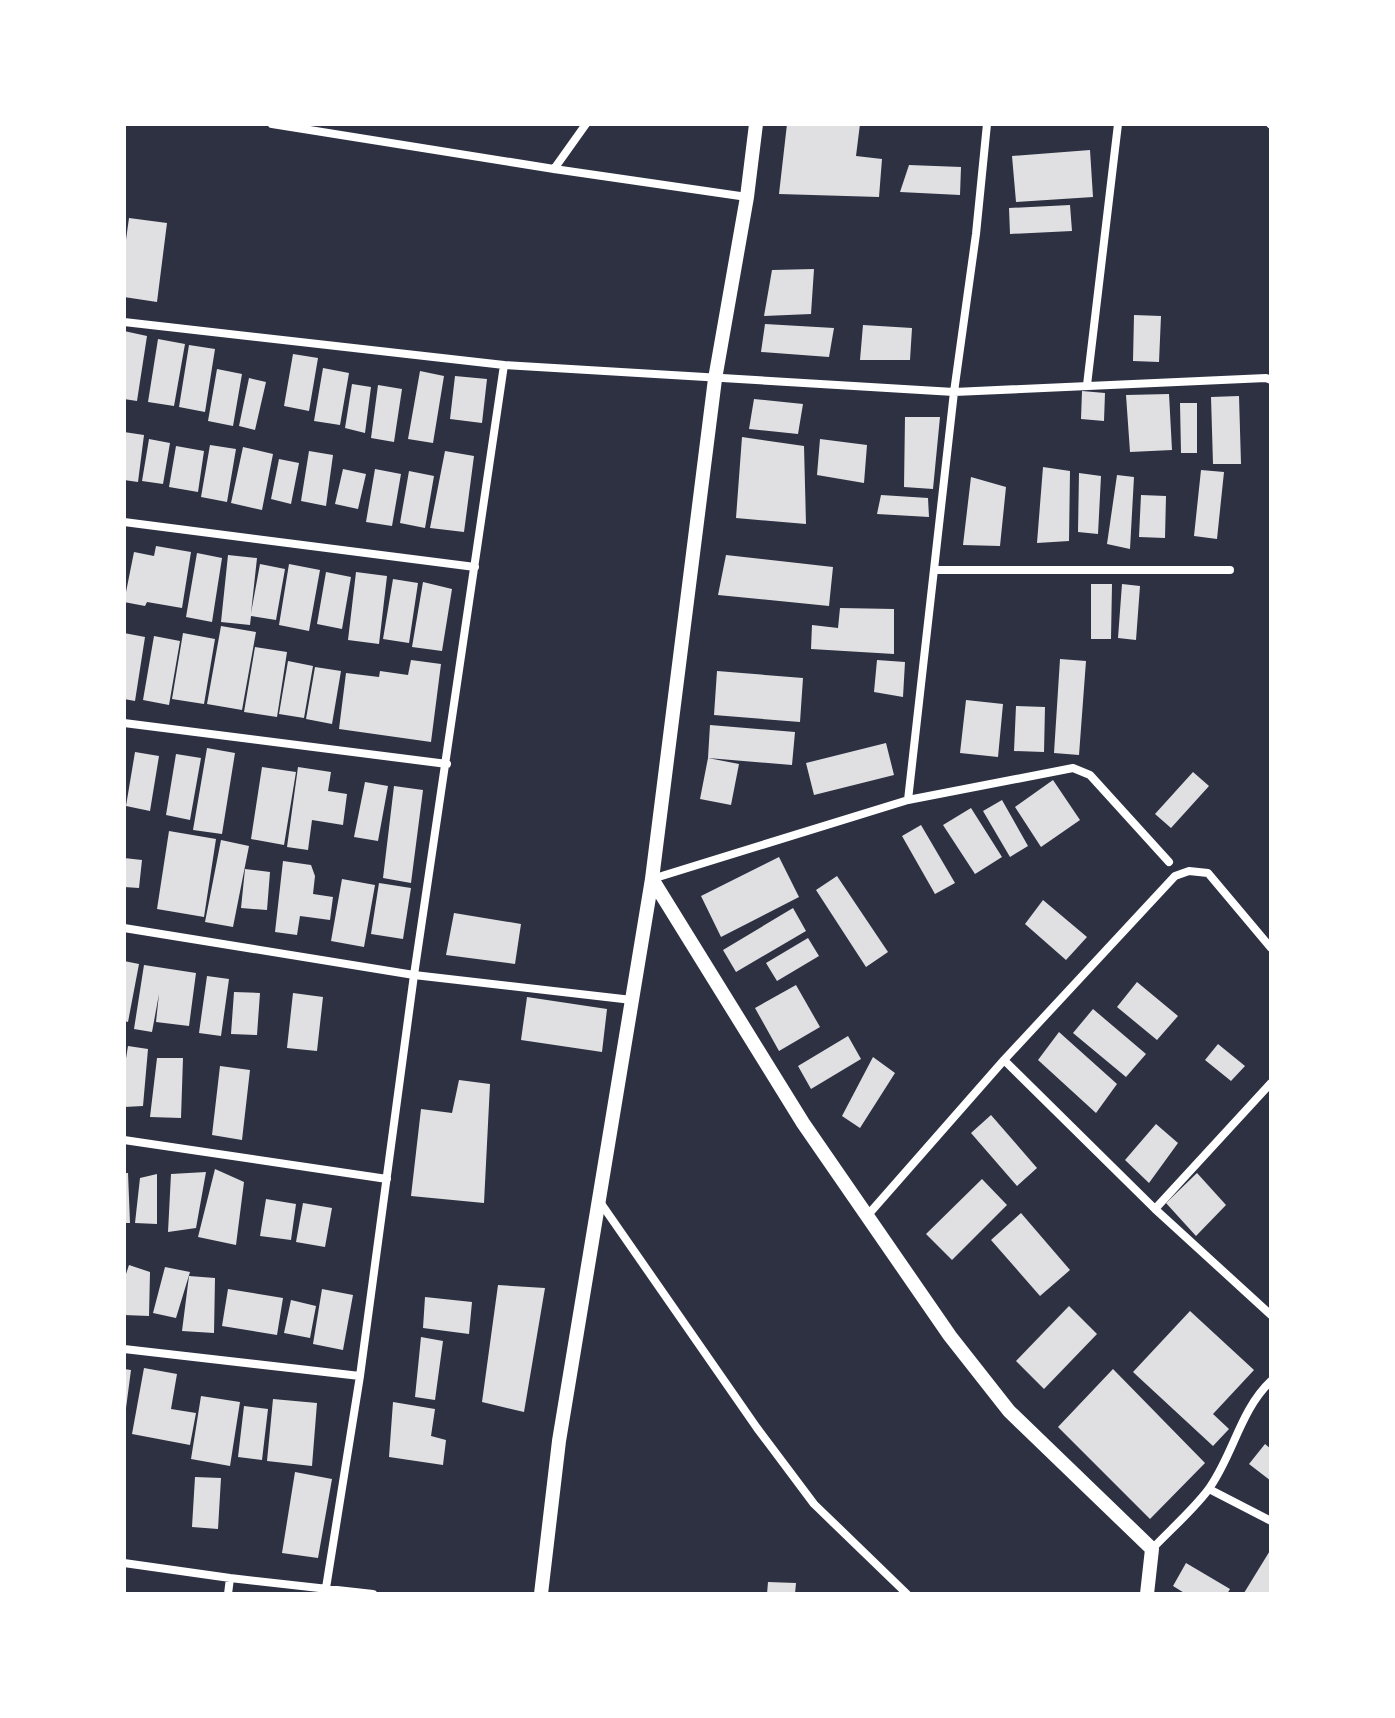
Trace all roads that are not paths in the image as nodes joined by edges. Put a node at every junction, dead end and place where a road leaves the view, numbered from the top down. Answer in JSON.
{"nodes":[{"id":1,"x":272,"y":124,"type":"edge"},
{"id":2,"x":586,"y":124,"type":"edge"},
{"id":3,"x":756,"y":124,"type":"edge"},
{"id":4,"x":987,"y":124,"type":"edge"},
{"id":5,"x":1118,"y":124,"type":"edge"},
{"id":6,"x":326,"y":128,"type":"edge"},
{"id":7,"x":554,"y":169,"type":"junction"},
{"id":8,"x":747,"y":197,"type":"junction"},
{"id":9,"x":124,"y":322,"type":"edge"},
{"id":10,"x":504,"y":365,"type":"junction"},
{"id":11,"x":1271,"y":369,"type":"edge"},
{"id":12,"x":715,"y":379,"type":"junction"},
{"id":13,"x":1266,"y":379,"type":"edge"},
{"id":14,"x":1087,"y":385,"type":"junction"},
{"id":15,"x":954,"y":392,"type":"junction"},
{"id":16,"x":124,"y":522,"type":"edge"},
{"id":17,"x":475,"y":567,"type":"junction"},
{"id":18,"x":934,"y":570,"type":"junction"},
{"id":19,"x":1230,"y":570,"type":"dead end"},
{"id":20,"x":124,"y":723,"type":"edge"},
{"id":21,"x":447,"y":764,"type":"junction"},
{"id":22,"x":908,"y":800,"type":"junction"},
{"id":23,"x":1169,"y":862,"type":"dead end"},
{"id":24,"x":652,"y":879,"type":"junction"},
{"id":25,"x":124,"y":928,"type":"edge"},
{"id":26,"x":1271,"y":948,"type":"edge"},
{"id":27,"x":414,"y":975,"type":"junction"},
{"id":28,"x":632,"y":1000,"type":"junction"},
{"id":29,"x":1004,"y":1060,"type":"junction"},
{"id":30,"x":1271,"y":1083,"type":"edge"},
{"id":31,"x":124,"y":1140,"type":"edge"},
{"id":32,"x":387,"y":1179,"type":"junction"},
{"id":33,"x":600,"y":1202,"type":"junction"},
{"id":34,"x":1155,"y":1209,"type":"junction"},
{"id":35,"x":867,"y":1216,"type":"junction"},
{"id":36,"x":1271,"y":1315,"type":"edge"},
{"id":37,"x":124,"y":1349,"type":"edge"},
{"id":38,"x":360,"y":1376,"type":"junction"},
{"id":39,"x":1271,"y":1381,"type":"edge"},
{"id":40,"x":1209,"y":1489,"type":"junction"},
{"id":41,"x":1271,"y":1521,"type":"edge"},
{"id":42,"x":1152,"y":1549,"type":"junction"},
{"id":43,"x":124,"y":1563,"type":"edge"},
{"id":44,"x":230,"y":1578,"type":"junction"},
{"id":45,"x":326,"y":1588,"type":"junction"},
{"id":46,"x":228,"y":1594,"type":"edge"},
{"id":47,"x":373,"y":1594,"type":"edge"},
{"id":48,"x":541,"y":1594,"type":"edge"},
{"id":49,"x":907,"y":1594,"type":"edge"},
{"id":50,"x":1147,"y":1594,"type":"edge"}],
"edges":[{"from":1,"to":6,"type":"street"},
{"from":2,"to":7,"type":"street"},
{"from":3,"to":8,"type":"street"},
{"from":4,"to":15,"type":"street"},
{"from":5,"to":14,"type":"street"},
{"from":6,"to":7,"type":"street"},
{"from":7,"to":8,"type":"street"},
{"from":8,"to":12,"type":"street"},
{"from":9,"to":10,"type":"street"},
{"from":10,"to":12,"type":"street"},
{"from":10,"to":17,"type":"street"},
{"from":11,"to":13,"type":"street"},
{"from":12,"to":15,"type":"street"},
{"from":12,"to":24,"type":"street"},
{"from":13,"to":14,"type":"street"},
{"from":14,"to":15,"type":"street"},
{"from":15,"to":18,"type":"street"},
{"from":16,"to":17,"type":"street"},
{"from":17,"to":21,"type":"street"},
{"from":18,"to":19,"type":"street"},
{"from":18,"to":22,"type":"street"},
{"from":20,"to":21,"type":"street"},
{"from":21,"to":27,"type":"street"},
{"from":22,"to":23,"type":"street"},
{"from":22,"to":24,"type":"street"},
{"from":24,"to":28,"type":"street"},
{"from":24,"to":35,"type":"street"},
{"from":25,"to":27,"type":"street"},
{"from":26,"to":29,"type":"street"},
{"from":27,"to":28,"type":"street"},
{"from":27,"to":32,"type":"street"},
{"from":28,"to":33,"type":"street"},
{"from":29,"to":34,"type":"street"},
{"from":29,"to":35,"type":"street"},
{"from":30,"to":34,"type":"street"},
{"from":31,"to":32,"type":"street"},
{"from":32,"to":38,"type":"street"},
{"from":33,"to":48,"type":"street"},
{"from":33,"to":49,"type":"street"},
{"from":34,"to":36,"type":"street"},
{"from":35,"to":42,"type":"street"},
{"from":37,"to":38,"type":"street"},
{"from":38,"to":45,"type":"street"},
{"from":39,"to":40,"type":"street"},
{"from":40,"to":41,"type":"street"},
{"from":40,"to":42,"type":"street"},
{"from":42,"to":50,"type":"street"},
{"from":43,"to":44,"type":"street"},
{"from":44,"to":45,"type":"street"},
{"from":44,"to":46,"type":"street"},
{"from":45,"to":47,"type":"street"}]}
